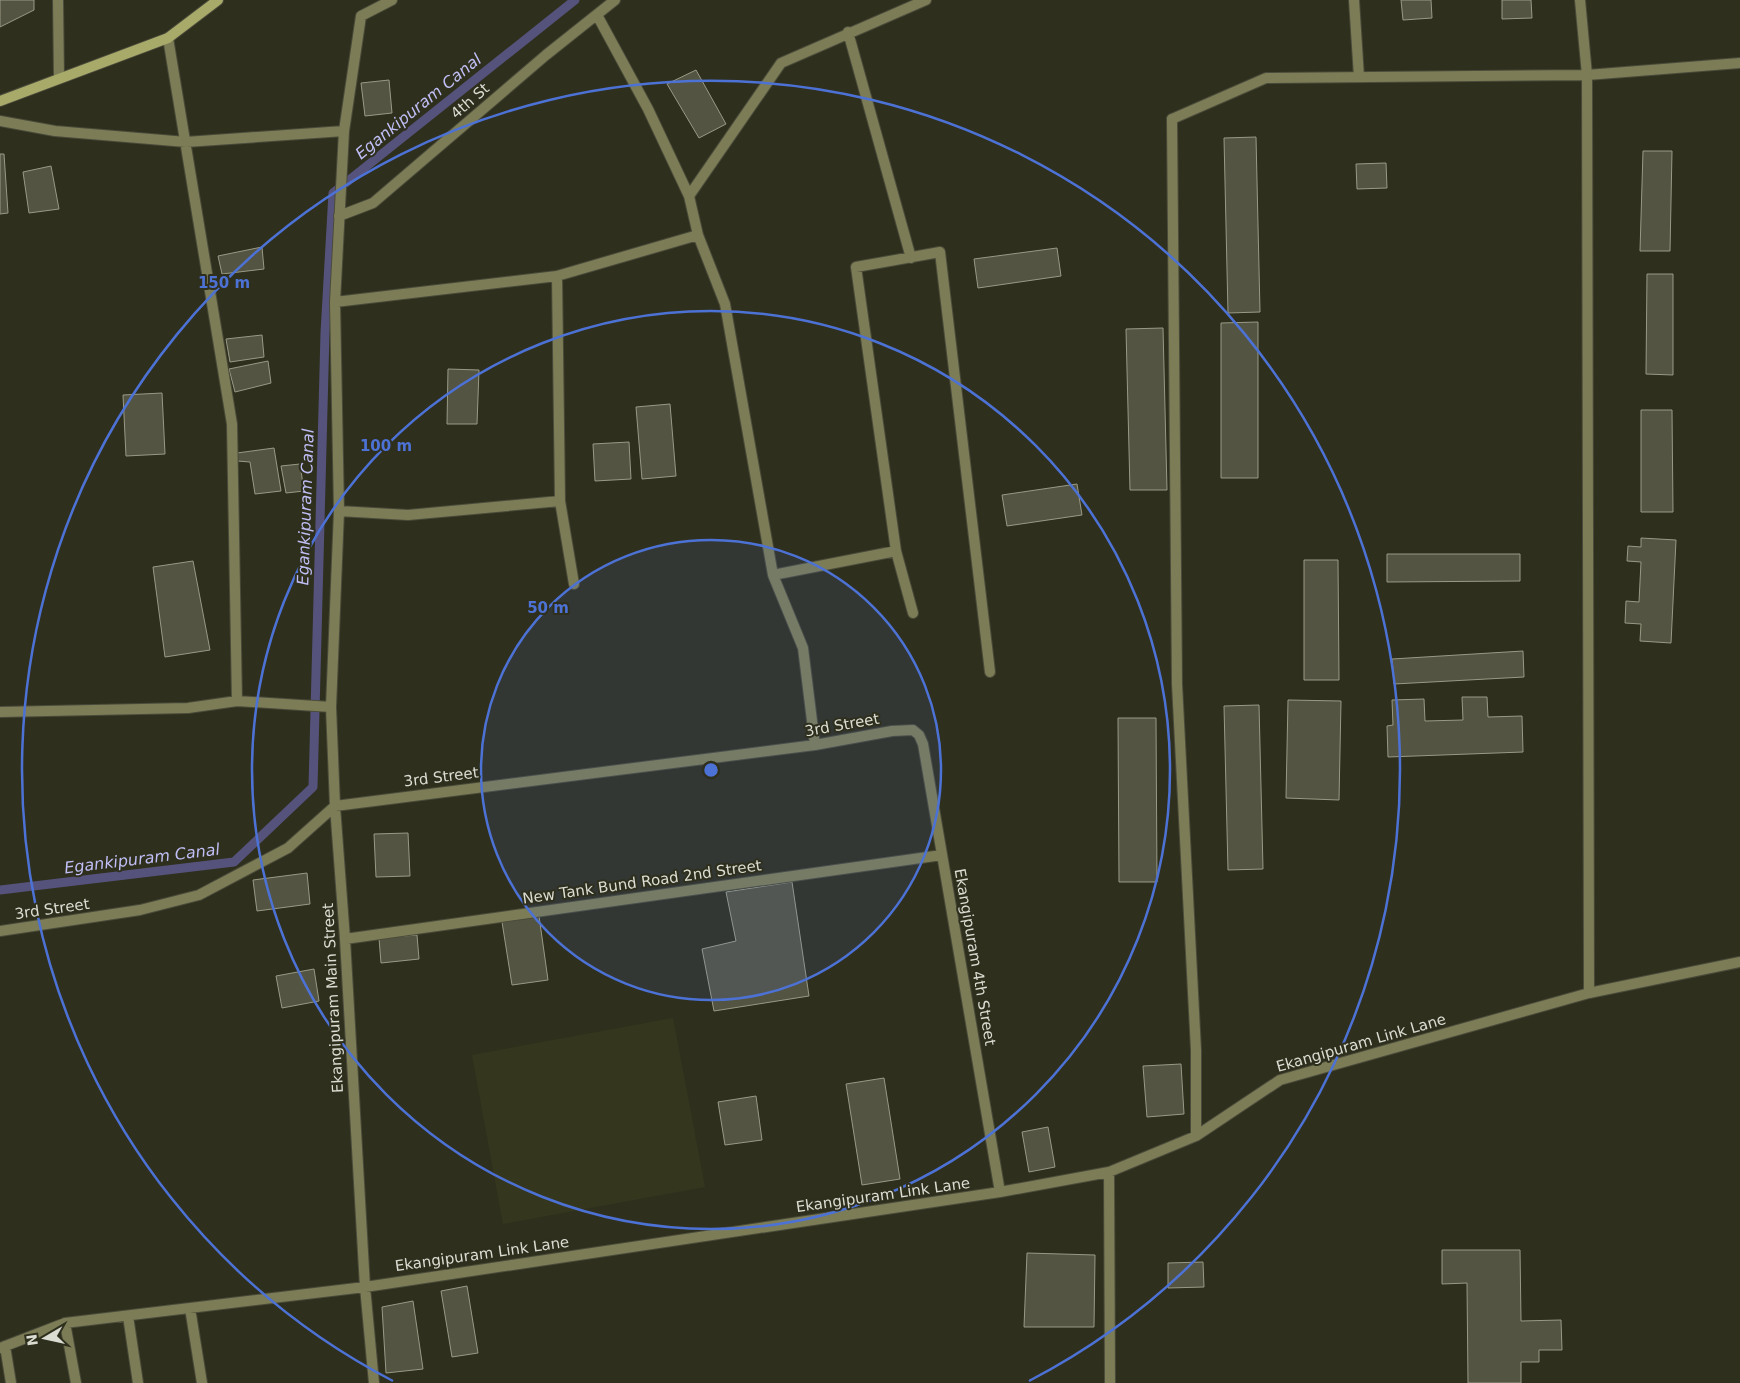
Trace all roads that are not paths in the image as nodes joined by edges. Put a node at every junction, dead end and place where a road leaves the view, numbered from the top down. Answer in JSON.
{"nodes":[{"id":1,"x":58,"y":0,"type":"edge"},
{"id":2,"x":218,"y":0,"type":"edge"},
{"id":3,"x":392,"y":0,"type":"edge"},
{"id":4,"x":616,"y":0,"type":"edge"},
{"id":5,"x":926,"y":0,"type":"edge"},
{"id":6,"x":1354,"y":0,"type":"edge"},
{"id":7,"x":1580,"y":0,"type":"edge"},
{"id":8,"x":596,"y":15,"type":"junction"},
{"id":9,"x":848,"y":32,"type":"junction"},
{"id":10,"x":168,"y":38,"type":"junction"},
{"id":11,"x":1740,"y":63,"type":"edge"},
{"id":12,"x":1587,"y":75,"type":"junction"},
{"id":13,"x":1359,"y":77,"type":"junction"},
{"id":14,"x":59,"y":78,"type":"junction"},
{"id":15,"x":0,"y":101,"type":"edge"},
{"id":16,"x":0,"y":121,"type":"edge"},
{"id":17,"x":344,"y":131,"type":"junction"},
{"id":18,"x":186,"y":142,"type":"junction"},
{"id":19,"x":689,"y":196,"type":"junction"},
{"id":20,"x":339,"y":216,"type":"junction"},
{"id":21,"x":698,"y":235,"type":"junction"},
{"id":22,"x":911,"y":258,"type":"junction"},
{"id":23,"x":557,"y":276,"type":"junction"},
{"id":24,"x":335,"y":302,"type":"junction"},
{"id":25,"x":560,"y":501,"type":"junction"},
{"id":26,"x":339,"y":511,"type":"junction"},
{"id":27,"x":896,"y":551,"type":"junction"},
{"id":28,"x":773,"y":575,"type":"junction"},
{"id":29,"x":574,"y":584,"type":"dead end"},
{"id":30,"x":914,"y":613,"type":"dead end"},
{"id":31,"x":990,"y":672,"type":"dead end"},
{"id":32,"x":237,"y":701,"type":"junction"},
{"id":33,"x":330,"y":706,"type":"junction"},
{"id":34,"x":0,"y":712,"type":"edge"},
{"id":35,"x":914,"y":730,"type":"joint"},
{"id":36,"x":815,"y":746,"type":"junction"},
{"id":37,"x":335,"y":806,"type":"junction"},
{"id":38,"x":942,"y":855,"type":"junction"},
{"id":39,"x":0,"y":931,"type":"edge"},
{"id":40,"x":345,"y":939,"type":"junction"},
{"id":41,"x":1740,"y":962,"type":"edge"},
{"id":42,"x":1589,"y":993,"type":"junction"},
{"id":43,"x":1196,"y":1136,"type":"junction"},
{"id":44,"x":1110,"y":1172,"type":"junction"},
{"id":45,"x":1000,"y":1192,"type":"junction"},
{"id":46,"x":365,"y":1287,"type":"junction"},
{"id":47,"x":190,"y":1308,"type":"junction"},
{"id":48,"x":128,"y":1316,"type":"junction"},
{"id":49,"x":65,"y":1323,"type":"junction"},
{"id":50,"x":2,"y":1347,"type":"edge"},
{"id":51,"x":11,"y":1383,"type":"edge"},
{"id":52,"x":76,"y":1383,"type":"edge"},
{"id":53,"x":138,"y":1383,"type":"edge"},
{"id":54,"x":202,"y":1383,"type":"edge"},
{"id":55,"x":374,"y":1383,"type":"edge"},
{"id":56,"x":1110,"y":1383,"type":"edge"}],
"edges":[{"from":1,"to":14,"type":"street"},
{"from":2,"to":10,"type":"street"},
{"from":3,"to":17,"type":"street","name":"Ekangipuram Main Street"},
{"from":4,"to":8,"type":"street","name":"4th St"},
{"from":5,"to":9,"type":"street"},
{"from":6,"to":13,"type":"street"},
{"from":7,"to":12,"type":"street"},
{"from":8,"to":19,"type":"street"},
{"from":8,"to":20,"type":"street","name":"4th St"},
{"from":9,"to":19,"type":"street"},
{"from":9,"to":22,"type":"street"},
{"from":10,"to":14,"type":"street"},
{"from":10,"to":18,"type":"street"},
{"from":11,"to":12,"type":"street"},
{"from":12,"to":13,"type":"street"},
{"from":12,"to":42,"type":"street"},
{"from":13,"to":43,"type":"street"},
{"from":14,"to":15,"type":"street"},
{"from":16,"to":18,"type":"street"},
{"from":17,"to":18,"type":"street"},
{"from":17,"to":20,"type":"street","name":"Ekangipuram Main Street"},
{"from":18,"to":32,"type":"street"},
{"from":19,"to":21,"type":"street"},
{"from":20,"to":24,"type":"street","name":"Ekangipuram Main Street"},
{"from":21,"to":23,"type":"street"},
{"from":21,"to":28,"type":"street"},
{"from":22,"to":27,"type":"street"},
{"from":22,"to":31,"type":"street"},
{"from":23,"to":24,"type":"street"},
{"from":23,"to":25,"type":"street"},
{"from":24,"to":26,"type":"street","name":"Ekangipuram Main Street"},
{"from":25,"to":26,"type":"street"},
{"from":25,"to":29,"type":"street"},
{"from":26,"to":33,"type":"street","name":"Ekangipuram Main Street"},
{"from":27,"to":28,"type":"street"},
{"from":27,"to":30,"type":"street"},
{"from":28,"to":36,"type":"street"},
{"from":32,"to":33,"type":"street"},
{"from":32,"to":34,"type":"street"},
{"from":33,"to":37,"type":"street","name":"Ekangipuram Main Street"},
{"from":35,"to":36,"type":"street","name":"3rd Street"},
{"from":35,"to":38,"type":"street","name":"Ekangipuram 4th Street"},
{"from":36,"to":37,"type":"street","name":"3rd Street"},
{"from":37,"to":39,"type":"street","name":"3rd Street"},
{"from":37,"to":40,"type":"street","name":"Ekangipuram Main Street"},
{"from":38,"to":40,"type":"street","name":"New Tank Bund Road 2nd Street"},
{"from":38,"to":45,"type":"street","name":"Ekangipuram 4th Street"},
{"from":40,"to":46,"type":"street","name":"Ekangipuram Main Street"},
{"from":41,"to":42,"type":"street","name":"Ekangipuram Link Lane"},
{"from":42,"to":43,"type":"street","name":"Ekangipuram Link Lane"},
{"from":43,"to":44,"type":"street","name":"Ekangipuram Link Lane"},
{"from":44,"to":45,"type":"street","name":"Ekangipuram Link Lane"},
{"from":44,"to":56,"type":"street"},
{"from":45,"to":46,"type":"street","name":"Ekangipuram Link Lane"},
{"from":46,"to":47,"type":"street","name":"Ekangipuram Link Lane"},
{"from":46,"to":55,"type":"street","name":"Ekangipuram Main Street"},
{"from":47,"to":48,"type":"street","name":"Ekangipuram Link Lane"},
{"from":47,"to":54,"type":"street"},
{"from":48,"to":49,"type":"street","name":"Ekangipuram Link Lane"},
{"from":48,"to":53,"type":"street"},
{"from":49,"to":50,"type":"street","name":"Ekangipuram Link Lane"},
{"from":49,"to":52,"type":"street"},
{"from":50,"to":51,"type":"street"}]}
